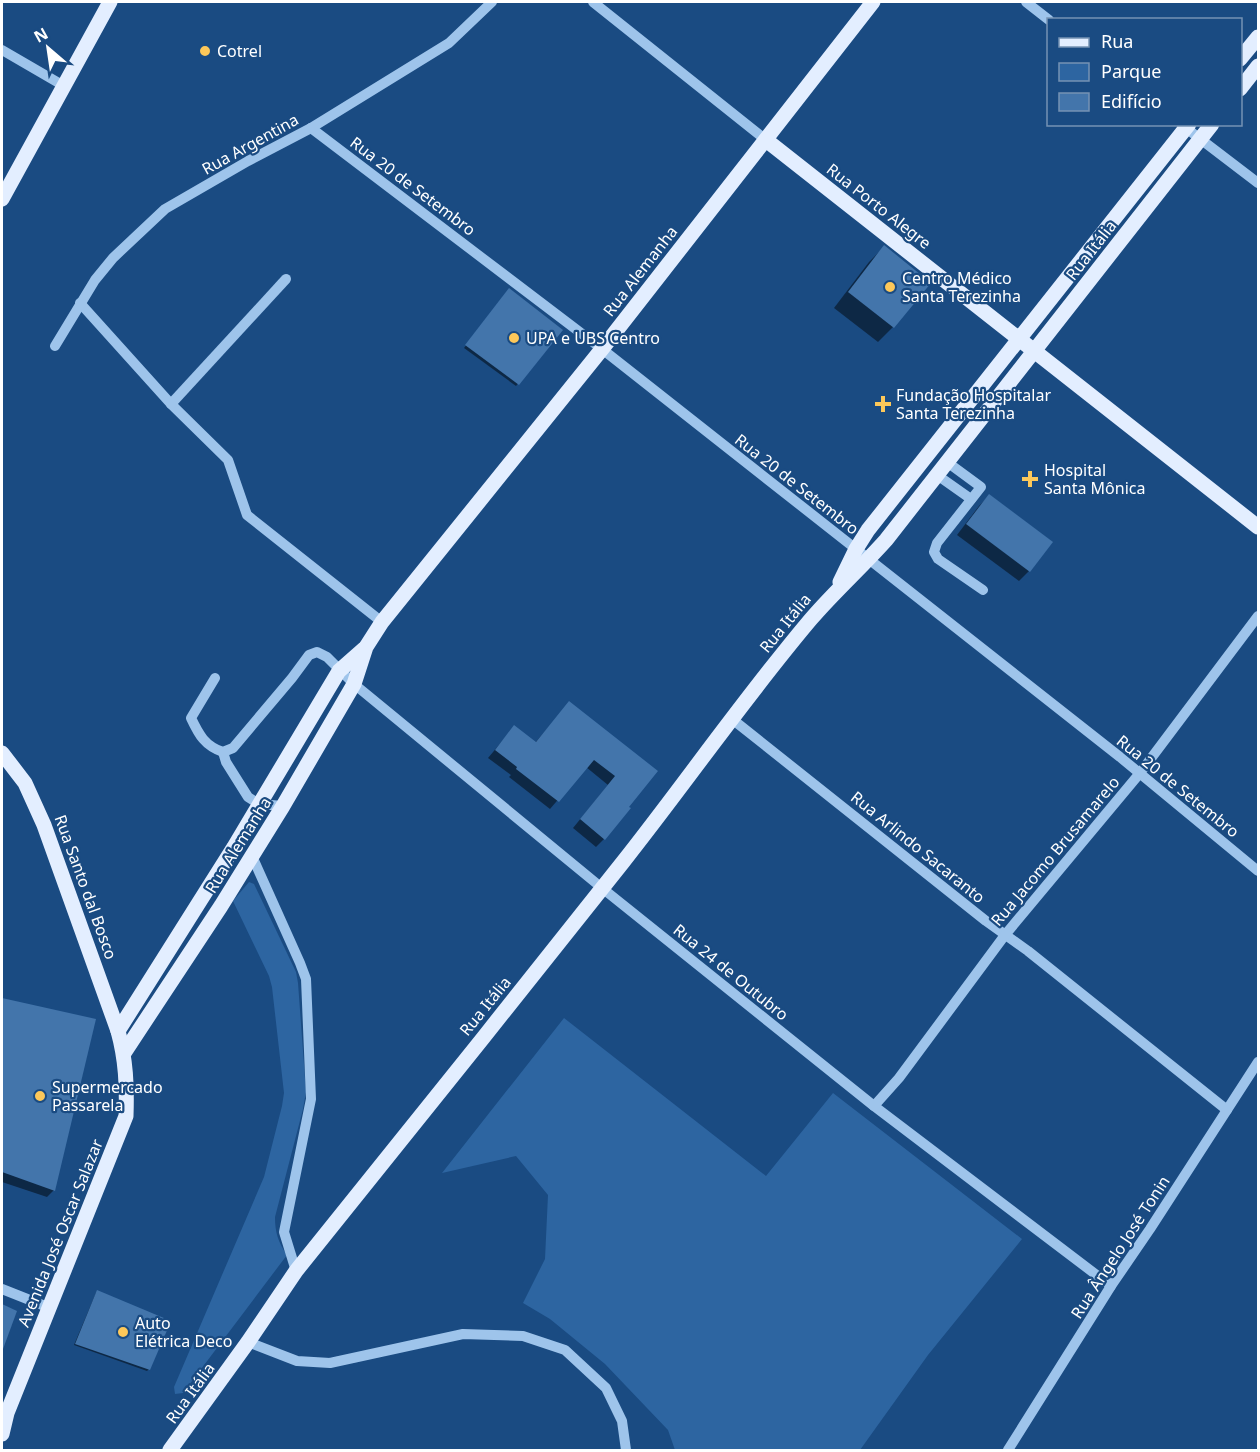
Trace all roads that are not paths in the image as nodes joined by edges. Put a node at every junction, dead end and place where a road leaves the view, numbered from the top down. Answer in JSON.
{"nodes":[{"id":1,"x":110,"y":2,"type":"edge"},
{"id":2,"x":492,"y":2,"type":"edge"},
{"id":3,"x":592,"y":2,"type":"edge"},
{"id":4,"x":873,"y":2,"type":"edge"},
{"id":5,"x":1026,"y":2,"type":"edge"},
{"id":6,"x":1047,"y":18,"type":"edge"},
{"id":7,"x":1258,"y":37,"type":"edge"},
{"id":8,"x":2,"y":50,"type":"edge"},
{"id":9,"x":1242,"y":57,"type":"edge"},
{"id":10,"x":1258,"y":66,"type":"edge"},
{"id":11,"x":64,"y":86,"type":"junction"},
{"id":12,"x":1242,"y":86,"type":"edge"},
{"id":13,"x":1186,"y":126,"type":"edge"},
{"id":14,"x":1210,"y":126,"type":"edge"},
{"id":15,"x":311,"y":128,"type":"junction"},
{"id":16,"x":1201,"y":138,"type":"junction"},
{"id":17,"x":766,"y":140,"type":"junction"},
{"id":18,"x":1258,"y":183,"type":"edge"},
{"id":19,"x":2,"y":199,"type":"edge"},
{"id":20,"x":286,"y":279,"type":"dead end"},
{"id":21,"x":80,"y":303,"type":"junction"},
{"id":22,"x":1019,"y":339,"type":"junction"},
{"id":23,"x":55,"y":346,"type":"dead end"},
{"id":24,"x":602,"y":349,"type":"junction"},
{"id":25,"x":1034,"y":351,"type":"junction"},
{"id":26,"x":171,"y":404,"type":"junction"},
{"id":27,"x":947,"y":462,"type":"junction"},
{"id":28,"x":937,"y":475,"type":"junction"},
{"id":29,"x":970,"y":499,"type":"junction"},
{"id":30,"x":1258,"y":527,"type":"edge"},
{"id":31,"x":856,"y":549,"type":"junction"},
{"id":32,"x":868,"y":559,"type":"junction"},
{"id":33,"x":836,"y":590,"type":"junction"},
{"id":34,"x":982,"y":590,"type":"dead end"},
{"id":35,"x":1258,"y":615,"type":"edge"},
{"id":36,"x":382,"y":622,"type":"junction"},
{"id":37,"x":366,"y":647,"type":"junction"},
{"id":38,"x":339,"y":671,"type":"junction"},
{"id":39,"x":215,"y":678,"type":"dead end"},
{"id":40,"x":354,"y":684,"type":"junction"},
{"id":41,"x":732,"y":719,"type":"junction"},
{"id":42,"x":223,"y":752,"type":"junction"},
{"id":43,"x":2,"y":753,"type":"edge"},
{"id":44,"x":1140,"y":773,"type":"junction"},
{"id":45,"x":259,"y":804,"type":"junction"},
{"id":46,"x":283,"y":806,"type":"junction"},
{"id":47,"x":252,"y":856,"type":"junction"},
{"id":48,"x":1258,"y":871,"type":"edge"},
{"id":49,"x":602,"y":888,"type":"junction"},
{"id":50,"x":1005,"y":934,"type":"junction"},
{"id":51,"x":121,"y":1042,"type":"junction"},
{"id":52,"x":1258,"y":1062,"type":"edge"},
{"id":53,"x":874,"y":1106,"type":"junction"},
{"id":54,"x":1227,"y":1110,"type":"junction"},
{"id":55,"x":296,"y":1271,"type":"junction"},
{"id":56,"x":1111,"y":1286,"type":"junction"},
{"id":57,"x":2,"y":1290,"type":"edge"},
{"id":58,"x":50,"y":1308,"type":"junction"},
{"id":59,"x":249,"y":1342,"type":"junction"},
{"id":60,"x":2,"y":1434,"type":"edge"},
{"id":61,"x":170,"y":1450,"type":"edge"},
{"id":62,"x":626,"y":1450,"type":"edge"},
{"id":63,"x":1008,"y":1450,"type":"edge"}],
"edges":[{"from":1,"to":11,"type":"main road"},
{"from":2,"to":15,"type":"street","name":"Rua Argentina"},
{"from":3,"to":17,"type":"street","name":"Rua Porto Alegre"},
{"from":4,"to":17,"type":"main road","name":"Rua Alemanha"},
{"from":5,"to":6,"type":"street"},
{"from":7,"to":9,"type":"main road"},
{"from":8,"to":11,"type":"street"},
{"from":10,"to":12,"type":"main road"},
{"from":11,"to":19,"type":"main road"},
{"from":13,"to":16,"type":"street"},
{"from":13,"to":22,"type":"main road","name":"Rua Itália"},
{"from":14,"to":16,"type":"main road","name":"Rua Itália"},
{"from":15,"to":21,"type":"street","name":"Rua Argentina"},
{"from":15,"to":24,"type":"street","name":"Rua 20 de Setembro"},
{"from":16,"to":18,"type":"street"},
{"from":16,"to":25,"type":"main road","name":"Rua Itália"},
{"from":17,"to":22,"type":"main road","name":"Rua Porto Alegre"},
{"from":17,"to":24,"type":"main road","name":"Rua Alemanha"},
{"from":20,"to":26,"type":"street"},
{"from":21,"to":23,"type":"street","name":"Rua Argentina"},
{"from":21,"to":26,"type":"street"},
{"from":22,"to":25,"type":"main road","name":"Rua Porto Alegre"},
{"from":22,"to":31,"type":"main road","name":"Rua Itália"},
{"from":24,"to":31,"type":"street","name":"Rua 20 de Setembro"},
{"from":24,"to":36,"type":"main road","name":"Rua Alemanha"},
{"from":25,"to":27,"type":"main road","name":"Rua Itália"},
{"from":25,"to":30,"type":"main road","name":"Rua Porto Alegre"},
{"from":26,"to":36,"type":"street"},
{"from":27,"to":28,"type":"main road","name":"Rua Itália"},
{"from":27,"to":29,"type":"street"},
{"from":28,"to":29,"type":"street"},
{"from":28,"to":32,"type":"main road","name":"Rua Itália"},
{"from":29,"to":34,"type":"street"},
{"from":31,"to":32,"type":"street","name":"Rua 20 de Setembro"},
{"from":31,"to":33,"type":"main road","name":"Rua Itália"},
{"from":32,"to":33,"type":"main road","name":"Rua Itália"},
{"from":32,"to":44,"type":"street","name":"Rua 20 de Setembro"},
{"from":33,"to":41,"type":"main road","name":"Rua Itália"},
{"from":35,"to":44,"type":"street","name":"Rua Jacomo Brusamarelo"},
{"from":36,"to":37,"type":"main road","name":"Rua Alemanha"},
{"from":37,"to":38,"type":"main road","name":"Rua Alemanha"},
{"from":37,"to":40,"type":"main road","name":"Rua Alemanha"},
{"from":38,"to":40,"type":"street","name":"Rua 24 de Outubro"},
{"from":38,"to":42,"type":"street","name":"Rua 24 de Outubro"},
{"from":38,"to":45,"type":"main road","name":"Rua Alemanha"},
{"from":39,"to":42,"type":"street"},
{"from":40,"to":46,"type":"main road","name":"Rua Alemanha"},
{"from":40,"to":49,"type":"street","name":"Rua 24 de Outubro"},
{"from":41,"to":49,"type":"main road","name":"Rua Itália"},
{"from":41,"to":50,"type":"street","name":"Rua Arlindo Sacaranto"},
{"from":42,"to":45,"type":"street"},
{"from":43,"to":51,"type":"main road","name":"Rua Santo dal Bosco"},
{"from":44,"to":48,"type":"street","name":"Rua 20 de Setembro"},
{"from":44,"to":50,"type":"street","name":"Rua Jacomo Brusamarelo"},
{"from":45,"to":46,"type":"street"},
{"from":45,"to":51,"type":"main road","name":"Rua Alemanha"},
{"from":46,"to":47,"type":"main road","name":"Rua Alemanha"},
{"from":47,"to":51,"type":"main road","name":"Rua Alemanha"},
{"from":47,"to":55,"type":"street"},
{"from":49,"to":53,"type":"street","name":"Rua 24 de Outubro"},
{"from":49,"to":55,"type":"main road","name":"Rua Itália"},
{"from":50,"to":53,"type":"street","name":"Rua Jacomo Brusamarelo"},
{"from":50,"to":54,"type":"street","name":"Rua Arlindo Sacaranto"},
{"from":51,"to":58,"type":"main road","name":"Avenida José Oscar Salazar"},
{"from":52,"to":54,"type":"street","name":"Rua Ângelo José Tonin"},
{"from":53,"to":56,"type":"street","name":"Rua 24 de Outubro"},
{"from":54,"to":56,"type":"street","name":"Rua Ângelo José Tonin"},
{"from":55,"to":59,"type":"main road","name":"Rua Itália"},
{"from":56,"to":63,"type":"street","name":"Rua Ângelo José Tonin"},
{"from":57,"to":58,"type":"street"},
{"from":58,"to":60,"type":"main road","name":"Avenida José Oscar Salazar"},
{"from":59,"to":61,"type":"main road","name":"Rua Itália"},
{"from":59,"to":62,"type":"street"}]}
